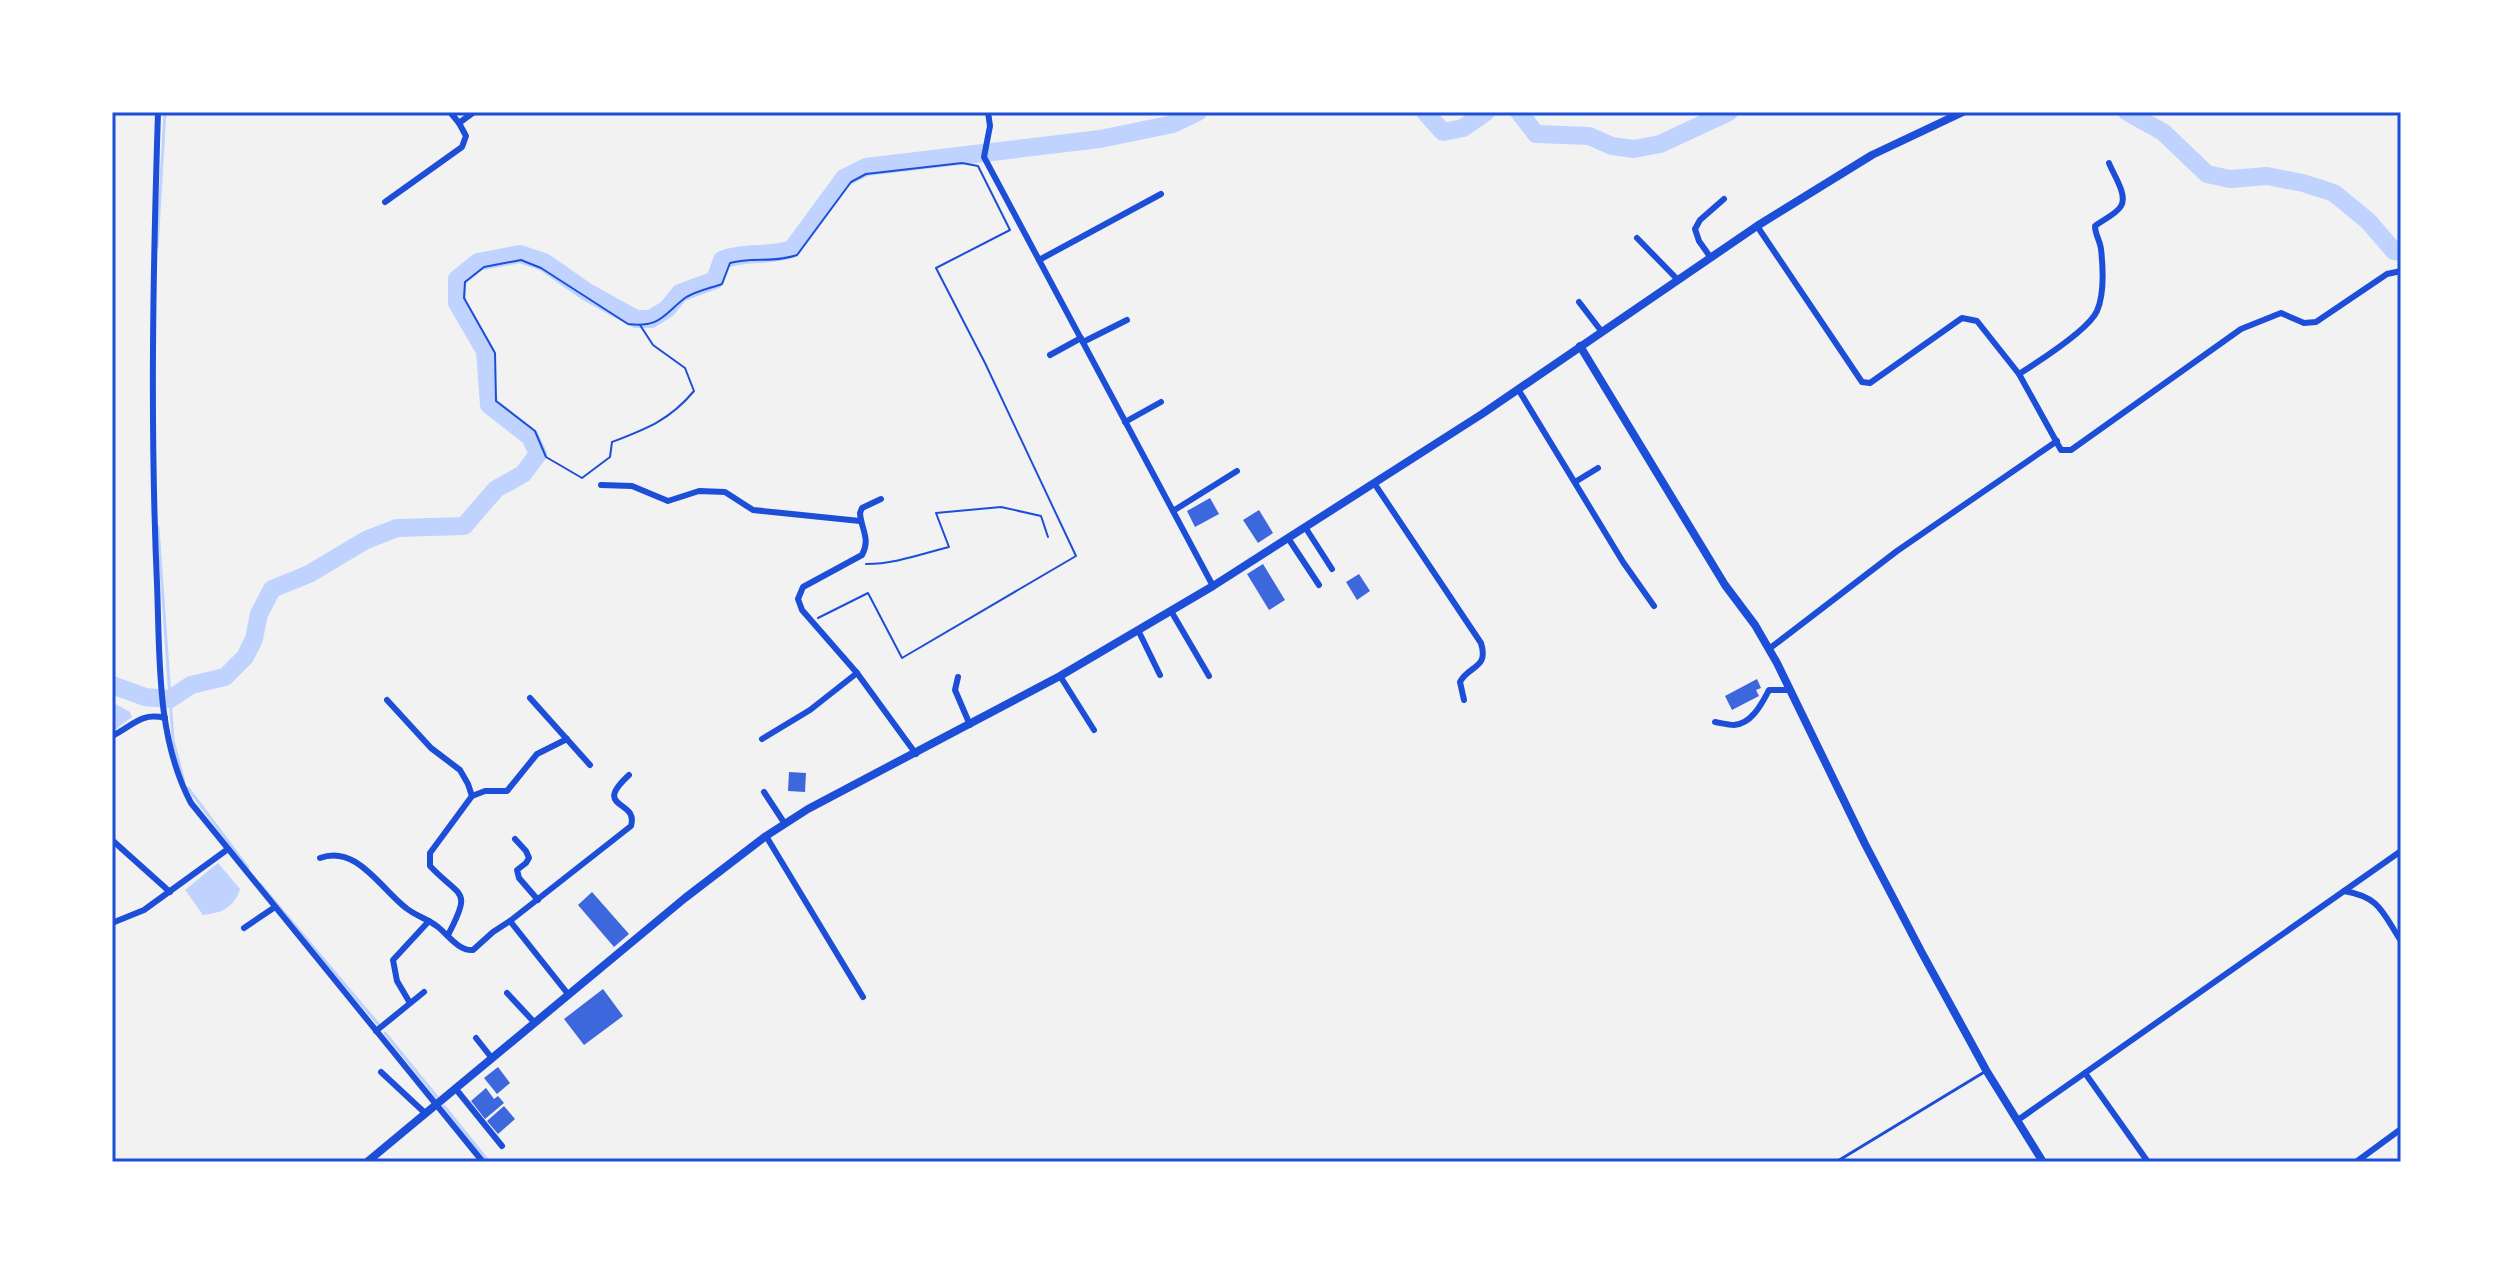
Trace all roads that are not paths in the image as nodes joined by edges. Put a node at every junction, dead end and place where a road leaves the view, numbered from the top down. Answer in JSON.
{"nodes":[{"id":1,"x":158,"y":112,"type":"edge"},
{"id":2,"x":450,"y":112,"type":"edge"},
{"id":3,"x":474,"y":112,"type":"edge"},
{"id":4,"x":988,"y":112,"type":"edge"},
{"id":5,"x":1963,"y":112,"type":"edge"},
{"id":6,"x":459,"y":123,"type":"junction"},
{"id":7,"x":2109,"y":163,"type":"dead end"},
{"id":8,"x":1161,"y":194,"type":"dead end"},
{"id":9,"x":1724,"y":199,"type":"dead end"},
{"id":10,"x":385,"y":202,"type":"dead end"},
{"id":11,"x":1757,"y":226,"type":"junction"},
{"id":12,"x":1637,"y":238,"type":"dead end"},
{"id":13,"x":1711,"y":258,"type":"junction"},
{"id":14,"x":1039,"y":260,"type":"junction"},
{"id":15,"x":2401,"y":271,"type":"edge"},
{"id":16,"x":1678,"y":280,"type":"junction"},
{"id":17,"x":1579,"y":302,"type":"dead end"},
{"id":18,"x":1127,"y":320,"type":"dead end"},
{"id":19,"x":1602,"y":332,"type":"junction"},
{"id":20,"x":1082,"y":340,"type":"junction"},
{"id":21,"x":1580,"y":346,"type":"junction"},
{"id":22,"x":1050,"y":355,"type":"dead end"},
{"id":23,"x":2019,"y":374,"type":"junction"},
{"id":24,"x":1518,"y":388,"type":"junction"},
{"id":25,"x":1161,"y":402,"type":"dead end"},
{"id":26,"x":1125,"y":422,"type":"junction"},
{"id":27,"x":2057,"y":441,"type":"junction"},
{"id":28,"x":1598,"y":468,"type":"dead end"},
{"id":29,"x":1237,"y":471,"type":"dead end"},
{"id":30,"x":1575,"y":482,"type":"junction"},
{"id":31,"x":1374,"y":483,"type":"junction"},
{"id":32,"x":601,"y":485,"type":"dead end"},
{"id":33,"x":881,"y":499,"type":"dead end"},
{"id":34,"x":1173,"y":511,"type":"junction"},
{"id":35,"x":860,"y":521,"type":"junction"},
{"id":36,"x":1305,"y":527,"type":"junction"},
{"id":37,"x":1288,"y":538,"type":"junction"},
{"id":38,"x":1332,"y":569,"type":"dead end"},
{"id":39,"x":1319,"y":585,"type":"dead end"},
{"id":40,"x":1213,"y":586,"type":"junction"},
{"id":41,"x":1654,"y":606,"type":"dead end"},
{"id":42,"x":1171,"y":611,"type":"junction"},
{"id":43,"x":1138,"y":630,"type":"junction"},
{"id":44,"x":1769,"y":649,"type":"junction"},
{"id":45,"x":857,"y":673,"type":"junction"},
{"id":46,"x":1160,"y":675,"type":"dead end"},
{"id":47,"x":1060,"y":676,"type":"junction"},
{"id":48,"x":1209,"y":676,"type":"dead end"},
{"id":49,"x":958,"y":677,"type":"dead end"},
{"id":50,"x":1790,"y":690,"type":"junction"},
{"id":51,"x":530,"y":698,"type":"dead end"},
{"id":52,"x":387,"y":700,"type":"dead end"},
{"id":53,"x":1464,"y":700,"type":"dead end"},
{"id":54,"x":165,"y":718,"type":"junction"},
{"id":55,"x":1715,"y":722,"type":"dead end"},
{"id":56,"x":970,"y":725,"type":"junction"},
{"id":57,"x":1094,"y":730,"type":"dead end"},
{"id":58,"x":112,"y":736,"type":"edge"},
{"id":59,"x":567,"y":739,"type":"junction"},
{"id":60,"x":762,"y":739,"type":"dead end"},
{"id":61,"x":916,"y":754,"type":"junction"},
{"id":62,"x":590,"y":765,"type":"dead end"},
{"id":63,"x":629,"y":775,"type":"dead end"},
{"id":64,"x":764,"y":792,"type":"dead end"},
{"id":65,"x":472,"y":796,"type":"junction"},
{"id":66,"x":785,"y":824,"type":"junction"},
{"id":67,"x":766,"y":836,"type":"junction"},
{"id":68,"x":515,"y":839,"type":"dead end"},
{"id":69,"x":112,"y":840,"type":"edge"},
{"id":70,"x":228,"y":849,"type":"junction"},
{"id":71,"x":2401,"y":851,"type":"edge"},
{"id":72,"x":320,"y":858,"type":"dead end"},
{"id":73,"x":2343,"y":891,"type":"junction"},
{"id":74,"x":170,"y":892,"type":"junction"},
{"id":75,"x":538,"y":900,"type":"junction"},
{"id":76,"x":275,"y":907,"type":"junction"},
{"id":77,"x":429,"y":921,"type":"junction"},
{"id":78,"x":510,"y":921,"type":"junction"},
{"id":79,"x":112,"y":923,"type":"edge"},
{"id":80,"x":244,"y":928,"type":"dead end"},
{"id":81,"x":448,"y":935,"type":"junction"},
{"id":82,"x":2401,"y":941,"type":"edge"},
{"id":83,"x":424,"y":992,"type":"dead end"},
{"id":84,"x":507,"y":993,"type":"dead end"},
{"id":85,"x":568,"y":994,"type":"junction"},
{"id":86,"x":863,"y":997,"type":"dead end"},
{"id":87,"x":410,"y":1003,"type":"junction"},
{"id":88,"x":534,"y":1022,"type":"junction"},
{"id":89,"x":376,"y":1031,"type":"junction"},
{"id":90,"x":476,"y":1038,"type":"dead end"},
{"id":91,"x":491,"y":1057,"type":"junction"},
{"id":92,"x":1986,"y":1070,"type":"junction"},
{"id":93,"x":381,"y":1072,"type":"dead end"},
{"id":94,"x":2085,"y":1073,"type":"junction"},
{"id":95,"x":455,"y":1088,"type":"junction"},
{"id":96,"x":436,"y":1104,"type":"junction"},
{"id":97,"x":425,"y":1113,"type":"junction"},
{"id":98,"x":2018,"y":1120,"type":"junction"},
{"id":99,"x":2401,"y":1129,"type":"edge"},
{"id":100,"x":502,"y":1146,"type":"dead end"},
{"id":101,"x":367,"y":1162,"type":"edge"},
{"id":102,"x":483,"y":1162,"type":"edge"},
{"id":103,"x":1836,"y":1162,"type":"edge"},
{"id":104,"x":2043,"y":1162,"type":"edge"},
{"id":105,"x":2148,"y":1162,"type":"edge"},
{"id":106,"x":2356,"y":1162,"type":"edge"}],
"edges":[{"from":1,"to":54,"type":"street"},
{"from":2,"to":6,"type":"street"},
{"from":3,"to":6,"type":"street"},
{"from":4,"to":14,"type":"street"},
{"from":5,"to":11,"type":"street"},
{"from":6,"to":10,"type":"street"},
{"from":7,"to":23,"type":"street"},
{"from":8,"to":14,"type":"street"},
{"from":9,"to":13,"type":"street"},
{"from":11,"to":13,"type":"street"},
{"from":11,"to":23,"type":"street"},
{"from":12,"to":16,"type":"street"},
{"from":13,"to":16,"type":"street"},
{"from":14,"to":20,"type":"street"},
{"from":15,"to":27,"type":"street"},
{"from":16,"to":19,"type":"street"},
{"from":17,"to":19,"type":"street"},
{"from":18,"to":20,"type":"street"},
{"from":19,"to":21,"type":"street"},
{"from":20,"to":22,"type":"street"},
{"from":20,"to":26,"type":"street"},
{"from":21,"to":24,"type":"street"},
{"from":21,"to":44,"type":"street"},
{"from":23,"to":27,"type":"street"},
{"from":24,"to":30,"type":"street"},
{"from":24,"to":31,"type":"street"},
{"from":25,"to":26,"type":"street"},
{"from":26,"to":34,"type":"street"},
{"from":27,"to":44,"type":"street"},
{"from":28,"to":30,"type":"street"},
{"from":29,"to":34,"type":"street"},
{"from":30,"to":41,"type":"street"},
{"from":31,"to":36,"type":"street"},
{"from":31,"to":53,"type":"street"},
{"from":32,"to":35,"type":"street"},
{"from":33,"to":35,"type":"street"},
{"from":34,"to":40,"type":"street"},
{"from":35,"to":45,"type":"street"},
{"from":36,"to":37,"type":"street"},
{"from":36,"to":38,"type":"street"},
{"from":37,"to":39,"type":"street"},
{"from":37,"to":40,"type":"street"},
{"from":40,"to":42,"type":"street"},
{"from":42,"to":43,"type":"street"},
{"from":42,"to":48,"type":"street"},
{"from":43,"to":46,"type":"street"},
{"from":43,"to":47,"type":"street"},
{"from":44,"to":50,"type":"street"},
{"from":45,"to":60,"type":"street"},
{"from":45,"to":61,"type":"street"},
{"from":47,"to":56,"type":"street"},
{"from":47,"to":57,"type":"street"},
{"from":49,"to":56,"type":"street"},
{"from":50,"to":55,"type":"street"},
{"from":50,"to":92,"type":"street"},
{"from":51,"to":59,"type":"street"},
{"from":52,"to":65,"type":"street"},
{"from":54,"to":58,"type":"street"},
{"from":54,"to":70,"type":"street"},
{"from":56,"to":61,"type":"street"},
{"from":59,"to":62,"type":"street"},
{"from":59,"to":65,"type":"street"},
{"from":61,"to":66,"type":"street"},
{"from":63,"to":75,"type":"street"},
{"from":64,"to":66,"type":"street"},
{"from":65,"to":81,"type":"street"},
{"from":66,"to":67,"type":"street"},
{"from":67,"to":85,"type":"street"},
{"from":67,"to":86,"type":"street"},
{"from":68,"to":75,"type":"street"},
{"from":69,"to":74,"type":"street"},
{"from":70,"to":74,"type":"street"},
{"from":70,"to":76,"type":"street"},
{"from":71,"to":73,"type":"street"},
{"from":72,"to":77,"type":"street"},
{"from":73,"to":82,"type":"street"},
{"from":73,"to":94,"type":"street"},
{"from":74,"to":79,"type":"street"},
{"from":75,"to":78,"type":"street"},
{"from":76,"to":80,"type":"street"},
{"from":76,"to":89,"type":"street"},
{"from":77,"to":81,"type":"street"},
{"from":77,"to":87,"type":"street"},
{"from":78,"to":81,"type":"street"},
{"from":78,"to":85,"type":"street"},
{"from":83,"to":87,"type":"street"},
{"from":84,"to":88,"type":"street"},
{"from":85,"to":88,"type":"street"},
{"from":87,"to":89,"type":"street"},
{"from":88,"to":91,"type":"street"},
{"from":89,"to":96,"type":"street"},
{"from":90,"to":91,"type":"street"},
{"from":91,"to":95,"type":"street"},
{"from":92,"to":98,"type":"street"},
{"from":92,"to":103,"type":"lane"},
{"from":93,"to":97,"type":"street"},
{"from":94,"to":98,"type":"street"},
{"from":94,"to":105,"type":"street"},
{"from":95,"to":96,"type":"street"},
{"from":95,"to":100,"type":"street"},
{"from":96,"to":97,"type":"street"},
{"from":96,"to":102,"type":"street"},
{"from":97,"to":101,"type":"street"},
{"from":98,"to":104,"type":"street"},
{"from":99,"to":106,"type":"street"}]}
